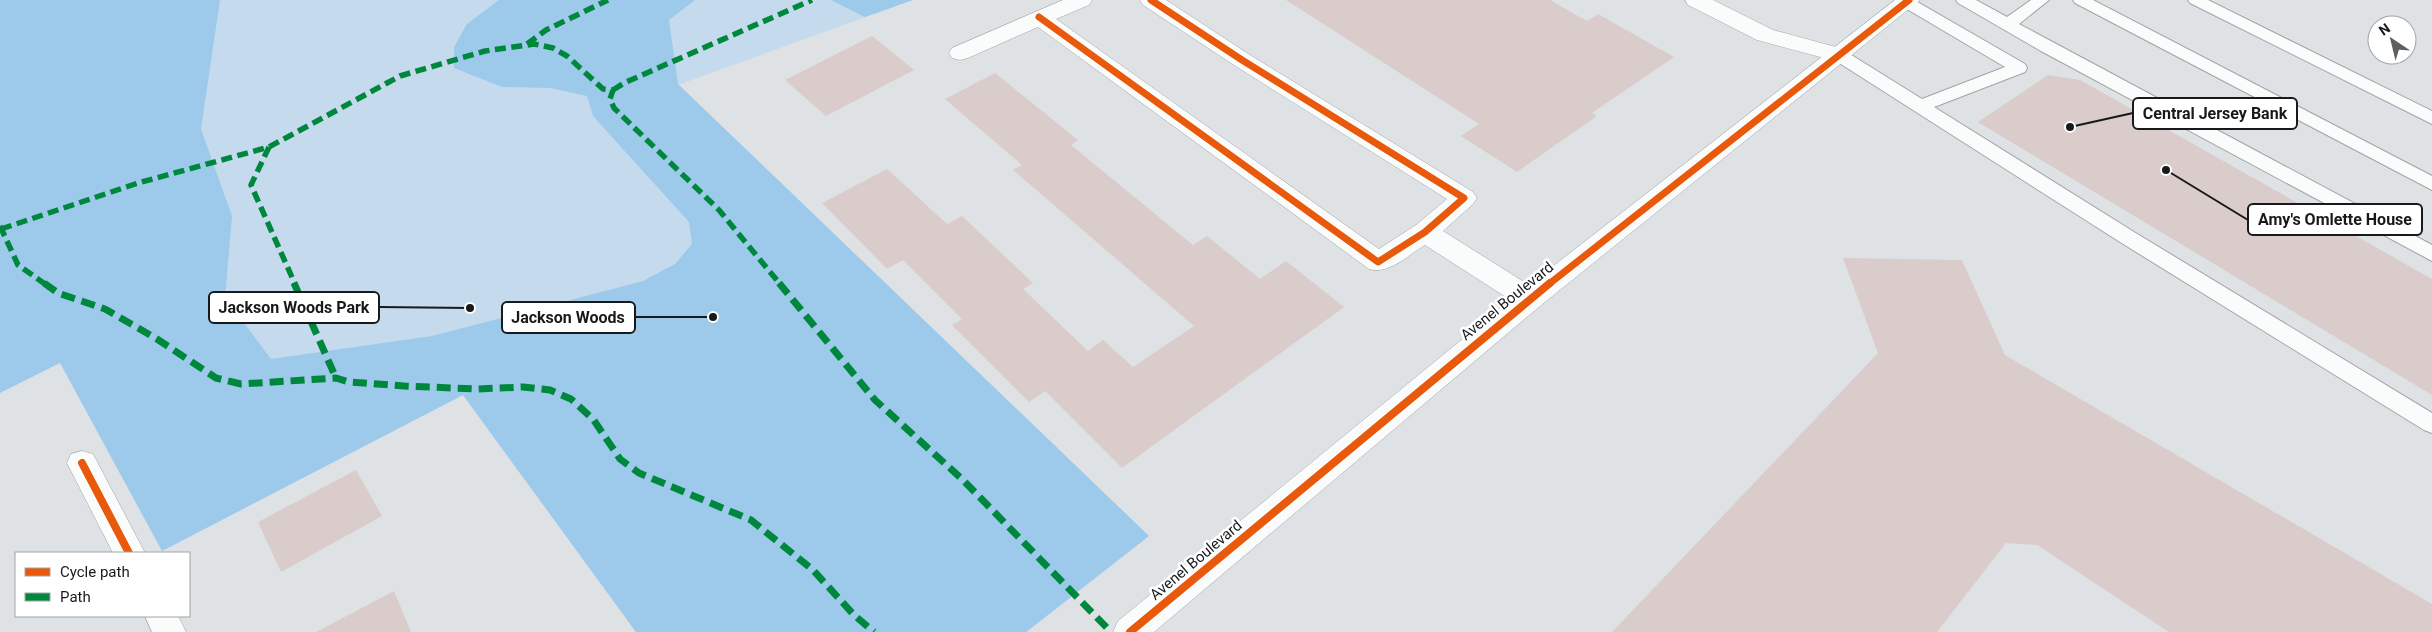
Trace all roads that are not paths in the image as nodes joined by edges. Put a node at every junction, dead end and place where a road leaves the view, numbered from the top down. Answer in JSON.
{"nodes":[{"id":1,"x":1081,"y":0,"type":"edge"},
{"id":2,"x":1151,"y":0,"type":"edge"},
{"id":3,"x":1696,"y":0,"type":"edge"},
{"id":4,"x":1964,"y":0,"type":"edge"},
{"id":5,"x":2041,"y":0,"type":"edge"},
{"id":6,"x":2081,"y":0,"type":"edge"},
{"id":7,"x":2196,"y":0,"type":"edge"},
{"id":8,"x":1907,"y":1,"type":"edge"},
{"id":9,"x":1039,"y":17,"type":"junction"},
{"id":10,"x":2007,"y":24,"type":"junction"},
{"id":11,"x":2048,"y":48,"type":"junction"},
{"id":12,"x":960,"y":53,"type":"dead end"},
{"id":13,"x":1839,"y":55,"type":"junction"},
{"id":14,"x":2019,"y":68,"type":"junction"},
{"id":15,"x":1921,"y":106,"type":"junction"},
{"id":16,"x":2432,"y":118,"type":"edge"},
{"id":17,"x":2432,"y":184,"type":"edge"},
{"id":18,"x":1425,"y":232,"type":"junction"},
{"id":19,"x":2432,"y":254,"type":"edge"},
{"id":20,"x":1530,"y":300,"type":"junction"},
{"id":21,"x":2432,"y":424,"type":"edge"},
{"id":22,"x":82,"y":463,"type":"dead end"},
{"id":23,"x":128,"y":552,"type":"edge"},
{"id":24,"x":161,"y":617,"type":"edge"},
{"id":25,"x":169,"y":632,"type":"edge"},
{"id":26,"x":1130,"y":632,"type":"edge"}],
"edges":[{"from":1,"to":9,"type":"street"},
{"from":2,"to":18,"type":"street"},
{"from":3,"to":13,"type":"street"},
{"from":4,"to":10,"type":"lane"},
{"from":5,"to":10,"type":"lane"},
{"from":6,"to":17,"type":"lane"},
{"from":7,"to":16,"type":"lane"},
{"from":8,"to":13,"type":"street","name":"Avenel Boulevard"},
{"from":8,"to":14,"type":"lane"},
{"from":9,"to":12,"type":"street"},
{"from":9,"to":18,"type":"street"},
{"from":10,"to":11,"type":"lane"},
{"from":11,"to":14,"type":"lane"},
{"from":11,"to":19,"type":"lane"},
{"from":13,"to":15,"type":"lane"},
{"from":13,"to":20,"type":"street","name":"Avenel Boulevard"},
{"from":14,"to":15,"type":"lane"},
{"from":15,"to":21,"type":"lane"},
{"from":18,"to":20,"type":"street"},
{"from":20,"to":26,"type":"street","name":"Avenel Boulevard"},
{"from":22,"to":23,"type":"street"},
{"from":24,"to":25,"type":"street"}]}
